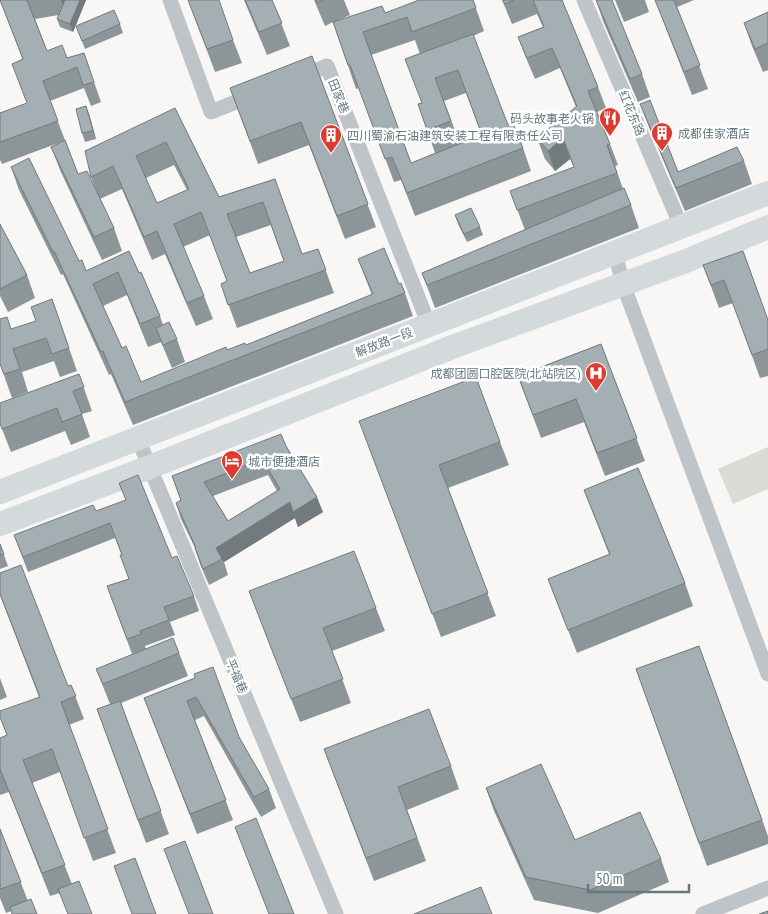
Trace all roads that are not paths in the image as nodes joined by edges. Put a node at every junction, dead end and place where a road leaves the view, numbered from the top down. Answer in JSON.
{"nodes":[{"id":1,"x":170,"y":0,"type":"edge"},
{"id":2,"x":584,"y":0,"type":"edge"},
{"id":3,"x":282,"y":84,"type":"edge"},
{"id":4,"x":265,"y":91,"type":"edge"},
{"id":5,"x":768,"y":193,"type":"edge"},
{"id":6,"x":681,"y":226,"type":"junction"},
{"id":7,"x":768,"y":227,"type":"edge"},
{"id":8,"x":615,"y":253,"type":"junction"},
{"id":9,"x":623,"y":284,"type":"junction"},
{"id":10,"x":429,"y":325,"type":"junction"},
{"id":11,"x":138,"y":439,"type":"junction"},
{"id":12,"x":150,"y":468,"type":"junction"},
{"id":13,"x":0,"y":492,"type":"edge"},
{"id":14,"x":0,"y":524,"type":"edge"},
{"id":15,"x":768,"y":674,"type":"edge"},
{"id":16,"x":768,"y":888,"type":"edge"},
{"id":17,"x":336,"y":914,"type":"edge"},
{"id":18,"x":703,"y":914,"type":"edge"}],
"edges":[{"from":1,"to":4,"type":"street"},
{"from":2,"to":6,"type":"street","name":"红花东路"},
{"from":3,"to":10,"type":"street","name":"田家巷"},
{"from":5,"to":6,"type":"main road","name":"解放路一段"},
{"from":6,"to":8,"type":"main road","name":"解放路一段"},
{"from":7,"to":9,"type":"main road"},
{"from":8,"to":9,"type":"street"},
{"from":8,"to":10,"type":"main road","name":"解放路一段"},
{"from":9,"to":12,"type":"main road"},
{"from":9,"to":15,"type":"street"},
{"from":10,"to":11,"type":"main road","name":"解放路一段"},
{"from":11,"to":12,"type":"street","name":"平福巷"},
{"from":11,"to":13,"type":"main road","name":"解放路一段"},
{"from":12,"to":14,"type":"main road"},
{"from":12,"to":17,"type":"street","name":"平福巷"},
{"from":16,"to":18,"type":"street"}]}
